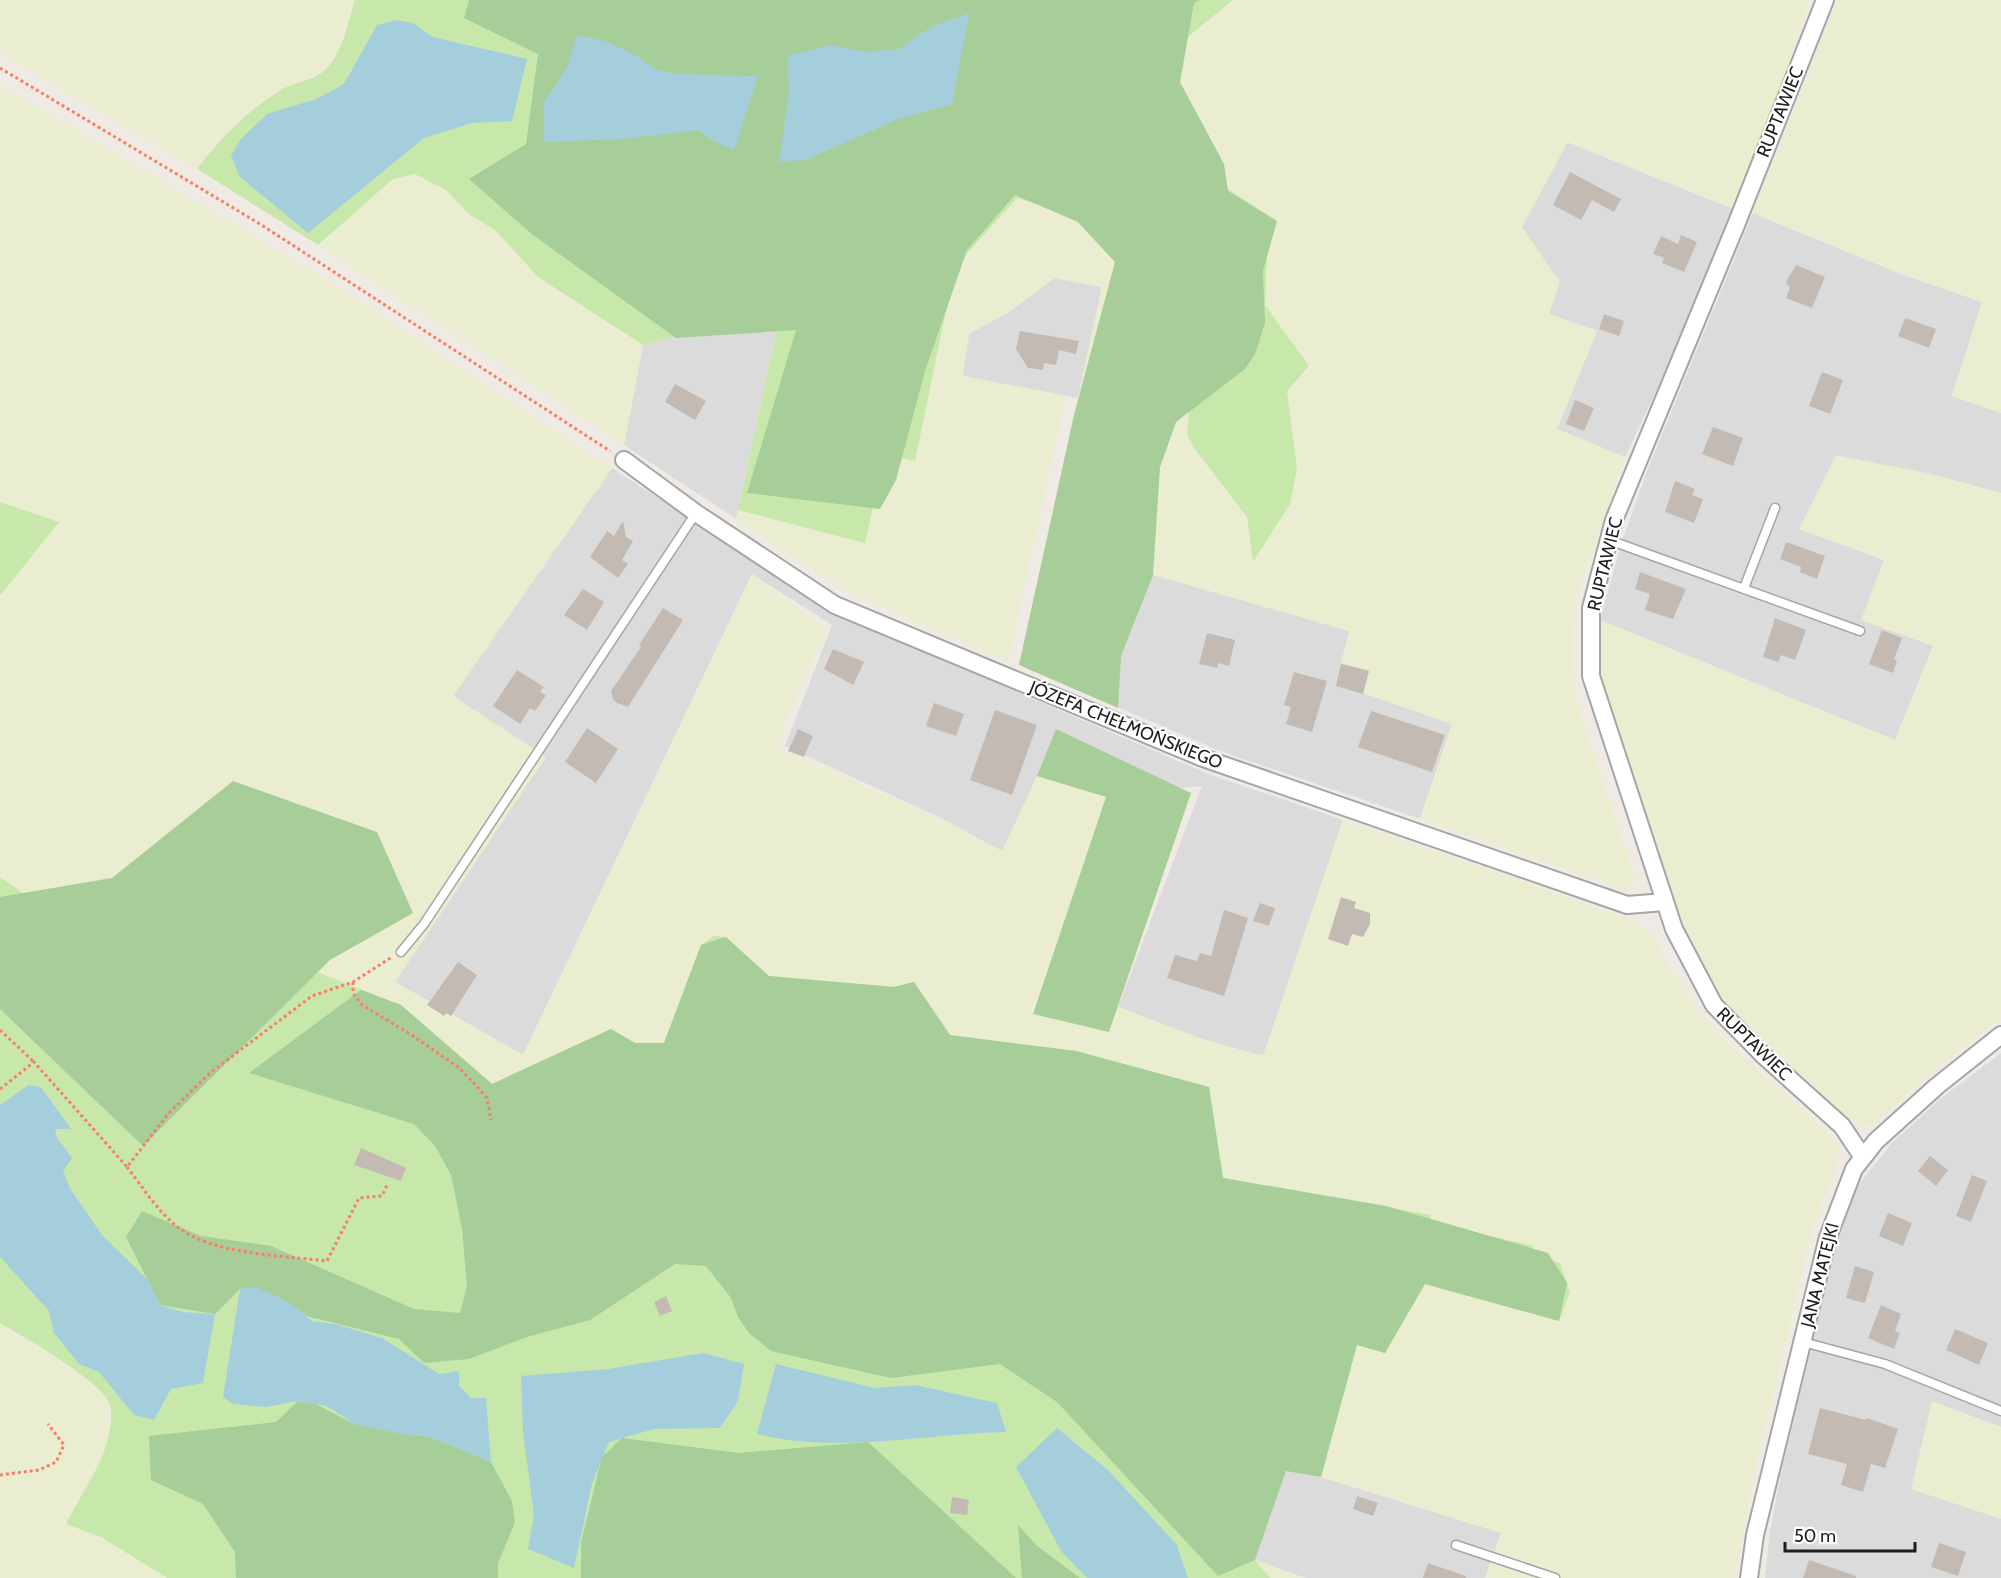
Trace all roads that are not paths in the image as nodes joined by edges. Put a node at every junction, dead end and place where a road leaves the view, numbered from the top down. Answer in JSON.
{"nodes":[{"id":1,"x":1825,"y":0,"type":"edge"},
{"id":2,"x":626,"y":461,"type":"road end"},
{"id":3,"x":1775,"y":508,"type":"dead end"},
{"id":4,"x":696,"y":513,"type":"junction"},
{"id":5,"x":1609,"y":540,"type":"junction"},
{"id":6,"x":1744,"y":588,"type":"junction"},
{"id":7,"x":1860,"y":631,"type":"dead end"},
{"id":8,"x":1665,"y":902,"type":"junction"},
{"id":9,"x":401,"y":952,"type":"road end"},
{"id":10,"x":2001,"y":1035,"type":"edge"},
{"id":11,"x":1862,"y":1156,"type":"junction"},
{"id":12,"x":1803,"y":1342,"type":"junction"},
{"id":13,"x":2001,"y":1411,"type":"edge"},
{"id":14,"x":1456,"y":1545,"type":"dead end"},
{"id":15,"x":1555,"y":1578,"type":"edge"},
{"id":16,"x":1749,"y":1578,"type":"edge"}],
"edges":[{"from":1,"to":5,"type":"street","name":"RUPTAWIEC"},
{"from":2,"to":4,"type":"street","name":"JÓZEFA CHEŁMOŃSKIEGO"},
{"from":3,"to":6,"type":"lane"},
{"from":4,"to":8,"type":"street","name":"JÓZEFA CHEŁMOŃSKIEGO"},
{"from":4,"to":9,"type":"lane"},
{"from":5,"to":6,"type":"lane"},
{"from":5,"to":8,"type":"street","name":"RUPTAWIEC"},
{"from":6,"to":7,"type":"lane"},
{"from":8,"to":11,"type":"street","name":"RUPTAWIEC"},
{"from":10,"to":11,"type":"street","name":"JANA MATEJKI"},
{"from":11,"to":12,"type":"street","name":"JANA MATEJKI"},
{"from":12,"to":13,"type":"lane"},
{"from":12,"to":16,"type":"street","name":"JANA MATEJKI"},
{"from":14,"to":15,"type":"lane"}]}
